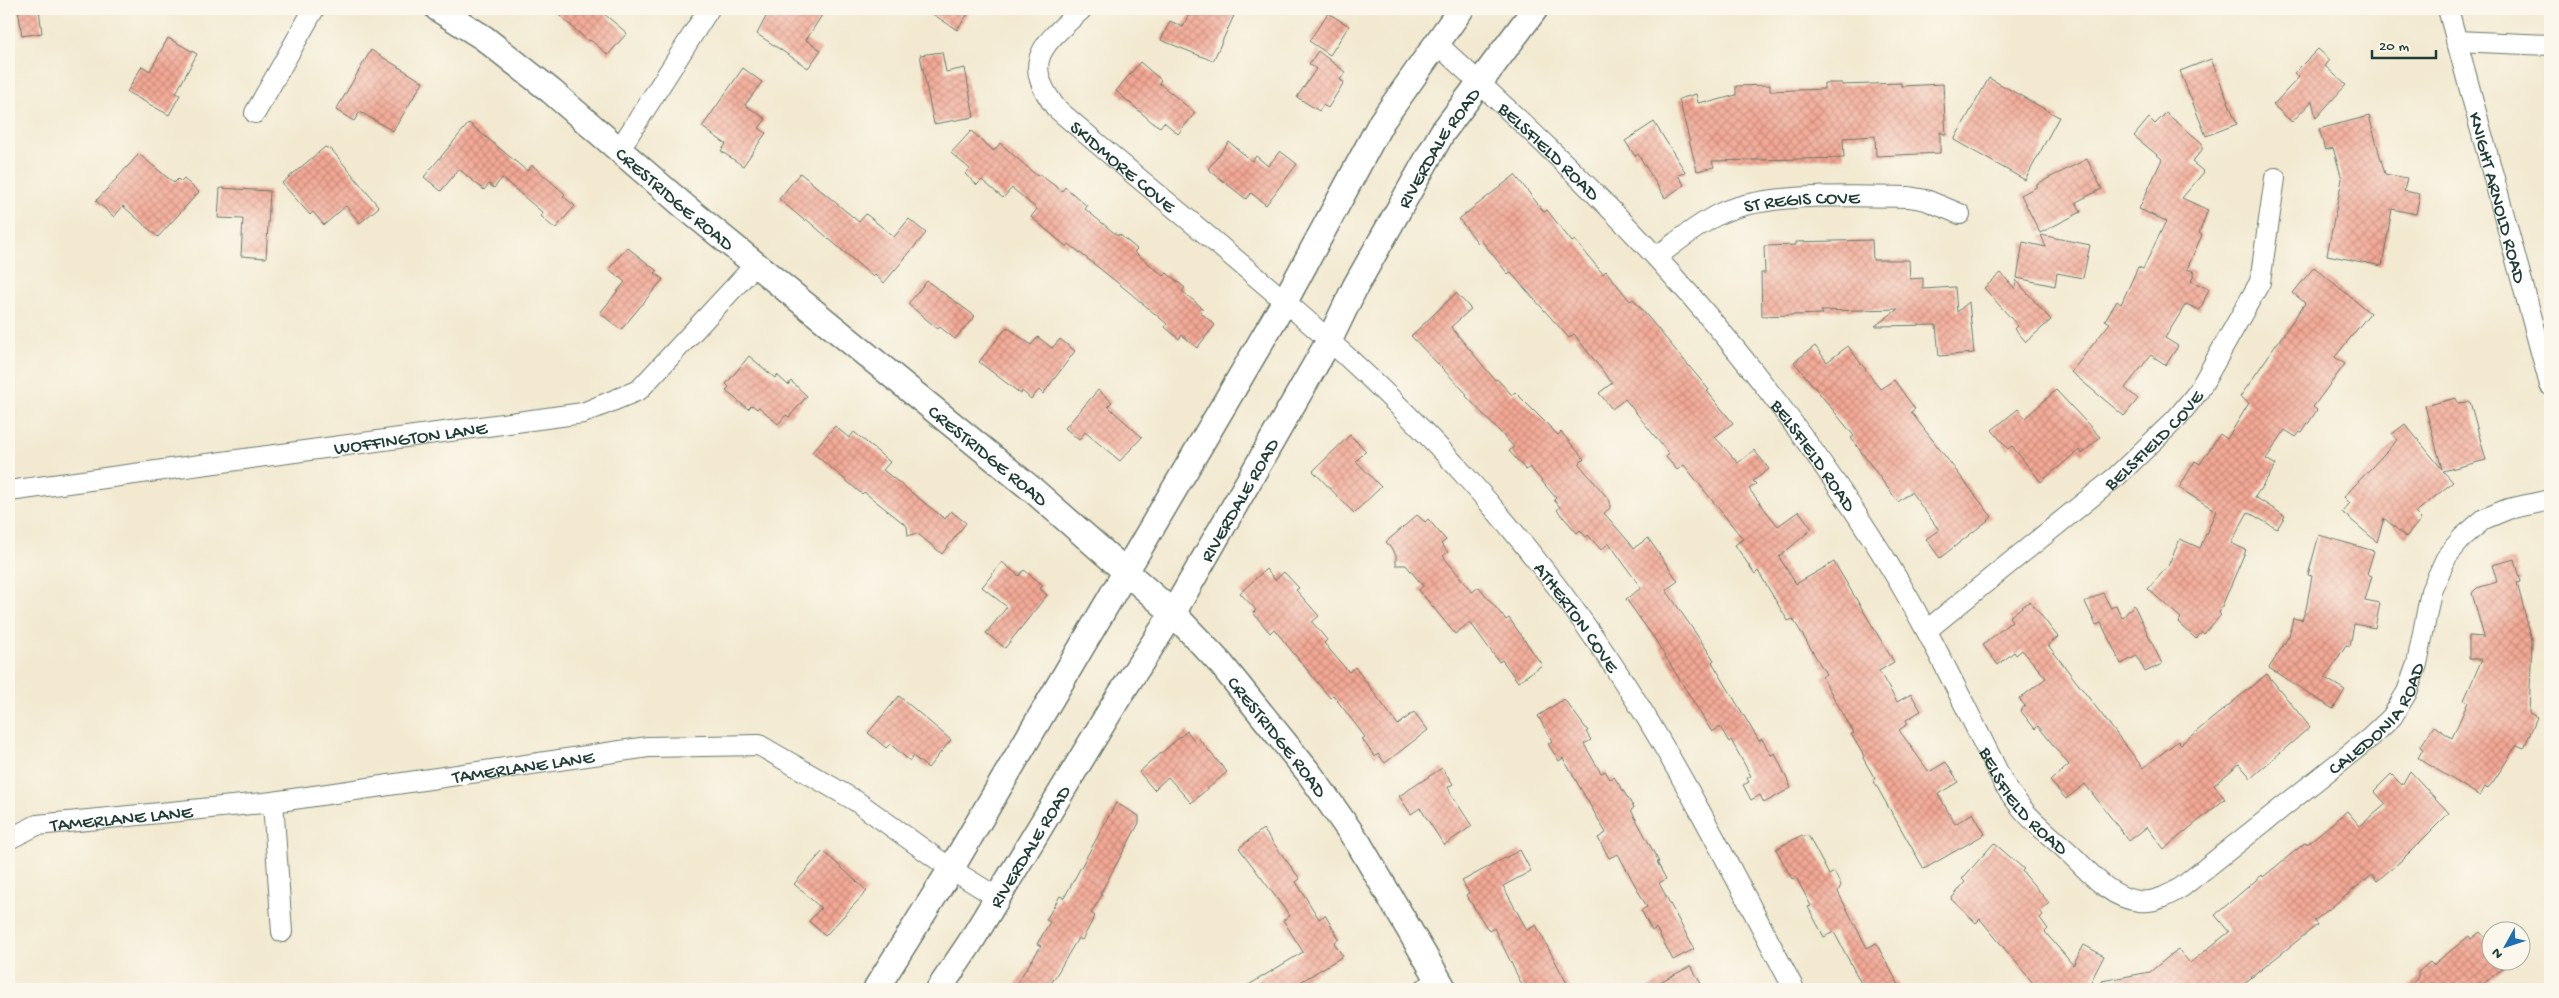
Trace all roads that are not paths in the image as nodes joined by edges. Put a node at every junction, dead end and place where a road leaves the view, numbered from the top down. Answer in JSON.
{"nodes":[{"id":1,"x":314,"y":9,"type":"edge"},
{"id":2,"x":438,"y":9,"type":"edge"},
{"id":3,"x":710,"y":9,"type":"edge"},
{"id":4,"x":1082,"y":9,"type":"edge"},
{"id":5,"x":1461,"y":9,"type":"edge"},
{"id":6,"x":1535,"y":9,"type":"edge"},
{"id":7,"x":2448,"y":9,"type":"edge"},
{"id":8,"x":2456,"y":40,"type":"junction"},
{"id":9,"x":1436,"y":42,"type":"junction"},
{"id":10,"x":2550,"y":45,"type":"edge"},
{"id":11,"x":1478,"y":82,"type":"junction"},
{"id":12,"x":255,"y":113,"type":"dead end"},
{"id":13,"x":619,"y":150,"type":"junction"},
{"id":14,"x":2275,"y":178,"type":"dead end"},
{"id":15,"x":1960,"y":214,"type":"dead end"},
{"id":16,"x":1656,"y":257,"type":"junction"},
{"id":17,"x":755,"y":265,"type":"junction"},
{"id":18,"x":1285,"y":301,"type":"junction"},
{"id":19,"x":1329,"y":341,"type":"junction"},
{"id":20,"x":2550,"y":385,"type":"edge"},
{"id":21,"x":9,"y":491,"type":"edge"},
{"id":22,"x":2550,"y":500,"type":"edge"},
{"id":23,"x":1126,"y":571,"type":"junction"},
{"id":24,"x":1173,"y":613,"type":"junction"},
{"id":25,"x":1927,"y":630,"type":"junction"},
{"id":26,"x":273,"y":802,"type":"junction"},
{"id":27,"x":9,"y":839,"type":"edge"},
{"id":28,"x":951,"y":869,"type":"junction"},
{"id":29,"x":998,"y":898,"type":"junction"},
{"id":30,"x":2139,"y":901,"type":"joint"},
{"id":31,"x":282,"y":932,"type":"dead end"},
{"id":32,"x":1435,"y":987,"type":"edge"},
{"id":33,"x":879,"y":988,"type":"edge"},
{"id":34,"x":939,"y":989,"type":"edge"},
{"id":35,"x":1794,"y":989,"type":"edge"}],
"edges":[{"from":1,"to":12,"type":"street"},
{"from":2,"to":13,"type":"street","name":"CRESTRIDGE ROAD"},
{"from":3,"to":13,"type":"street"},
{"from":4,"to":18,"type":"street","name":"SKIDMORE COVE"},
{"from":5,"to":9,"type":"street"},
{"from":6,"to":11,"type":"street","name":"RIVERDALE ROAD"},
{"from":7,"to":8,"type":"street","name":"KNIGHT ARNOLD ROAD"},
{"from":8,"to":10,"type":"street"},
{"from":8,"to":20,"type":"street","name":"KNIGHT ARNOLD ROAD"},
{"from":9,"to":11,"type":"street","name":"BELSFIELD ROAD"},
{"from":9,"to":18,"type":"street"},
{"from":11,"to":16,"type":"street","name":"BELSFIELD ROAD"},
{"from":11,"to":19,"type":"street","name":"RIVERDALE ROAD"},
{"from":13,"to":17,"type":"street","name":"CRESTRIDGE ROAD"},
{"from":14,"to":25,"type":"street","name":"BELSFIELD COVE"},
{"from":15,"to":16,"type":"street","name":"ST REGIS COVE"},
{"from":16,"to":25,"type":"street","name":"BELSFIELD ROAD"},
{"from":17,"to":21,"type":"street","name":"WOFFINGTON LANE"},
{"from":17,"to":23,"type":"street","name":"CRESTRIDGE ROAD"},
{"from":18,"to":19,"type":"street","name":"ATHERTON COVE"},
{"from":18,"to":23,"type":"street"},
{"from":19,"to":24,"type":"street","name":"RIVERDALE ROAD"},
{"from":19,"to":35,"type":"street","name":"ATHERTON COVE"},
{"from":22,"to":30,"type":"street","name":"CALEDONIA ROAD"},
{"from":23,"to":24,"type":"street","name":"CRESTRIDGE ROAD"},
{"from":23,"to":28,"type":"street"},
{"from":24,"to":29,"type":"street","name":"RIVERDALE ROAD"},
{"from":24,"to":32,"type":"street","name":"CRESTRIDGE ROAD"},
{"from":25,"to":30,"type":"street","name":"BELSFIELD ROAD"},
{"from":26,"to":27,"type":"street","name":"TAMERLANE LANE"},
{"from":26,"to":28,"type":"street","name":"TAMERLANE LANE"},
{"from":26,"to":31,"type":"street"},
{"from":28,"to":29,"type":"street","name":"TAMERLANE LANE"},
{"from":28,"to":33,"type":"street"},
{"from":29,"to":34,"type":"street","name":"RIVERDALE ROAD"}]}
